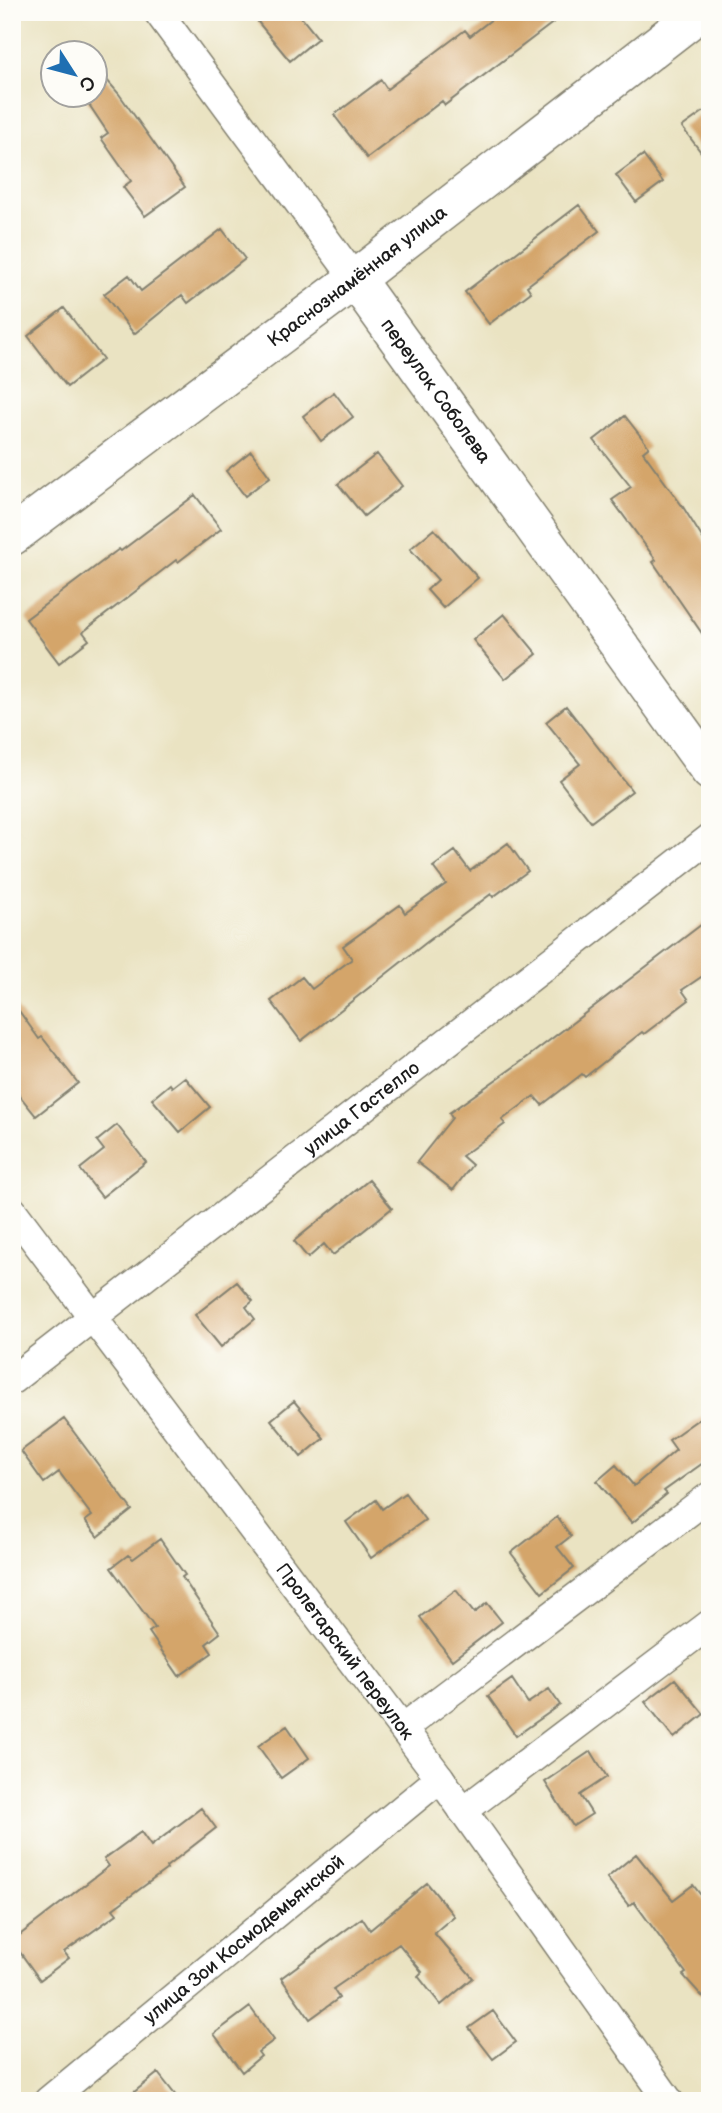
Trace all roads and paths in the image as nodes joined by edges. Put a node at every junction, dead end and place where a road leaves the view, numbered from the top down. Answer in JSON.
{"nodes":[{"id":1,"x":158,"y":12,"type":"edge"},
{"id":2,"x":700,"y":12,"type":"edge"},
{"id":3,"x":355,"y":279,"type":"junction"},
{"id":4,"x":12,"y":536,"type":"edge"},
{"id":5,"x":710,"y":771,"type":"edge"},
{"id":6,"x":710,"y":838,"type":"edge"},
{"id":7,"x":12,"y":1210,"type":"edge"},
{"id":8,"x":94,"y":1316,"type":"junction"},
{"id":9,"x":12,"y":1380,"type":"edge"},
{"id":10,"x":710,"y":1496,"type":"edge"},
{"id":11,"x":710,"y":1624,"type":"edge"},
{"id":12,"x":403,"y":1728,"type":"junction"},
{"id":13,"x":440,"y":1778,"type":"junction"},
{"id":14,"x":463,"y":1811,"type":"junction"},
{"id":15,"x":48,"y":2101,"type":"edge"},
{"id":16,"x":669,"y":2101,"type":"edge"}],
"edges":[{"from":1,"to":3,"type":"street","name":"переулок Соболева"},
{"from":2,"to":3,"type":"main road","name":"Краснознамённая улица"},
{"from":3,"to":4,"type":"main road","name":"Краснознамённая улица"},
{"from":3,"to":5,"type":"main road","name":"переулок Соболева"},
{"from":6,"to":8,"type":"street","name":"улица Гастелло"},
{"from":7,"to":8,"type":"street","name":"Пролетарский переулок"},
{"from":8,"to":9,"type":"street","name":"улица Гастелло"},
{"from":8,"to":12,"type":"street","name":"Пролетарский переулок"},
{"from":10,"to":12,"type":"street"},
{"from":11,"to":14,"type":"street"},
{"from":12,"to":13,"type":"street","name":"Пролетарский переулок"},
{"from":13,"to":14,"type":"street","name":"Пролетарский переулок"},
{"from":13,"to":15,"type":"street","name":"улица Зои Космодемьянской"},
{"from":14,"to":16,"type":"street","name":"Пролетарский переулок"}]}
